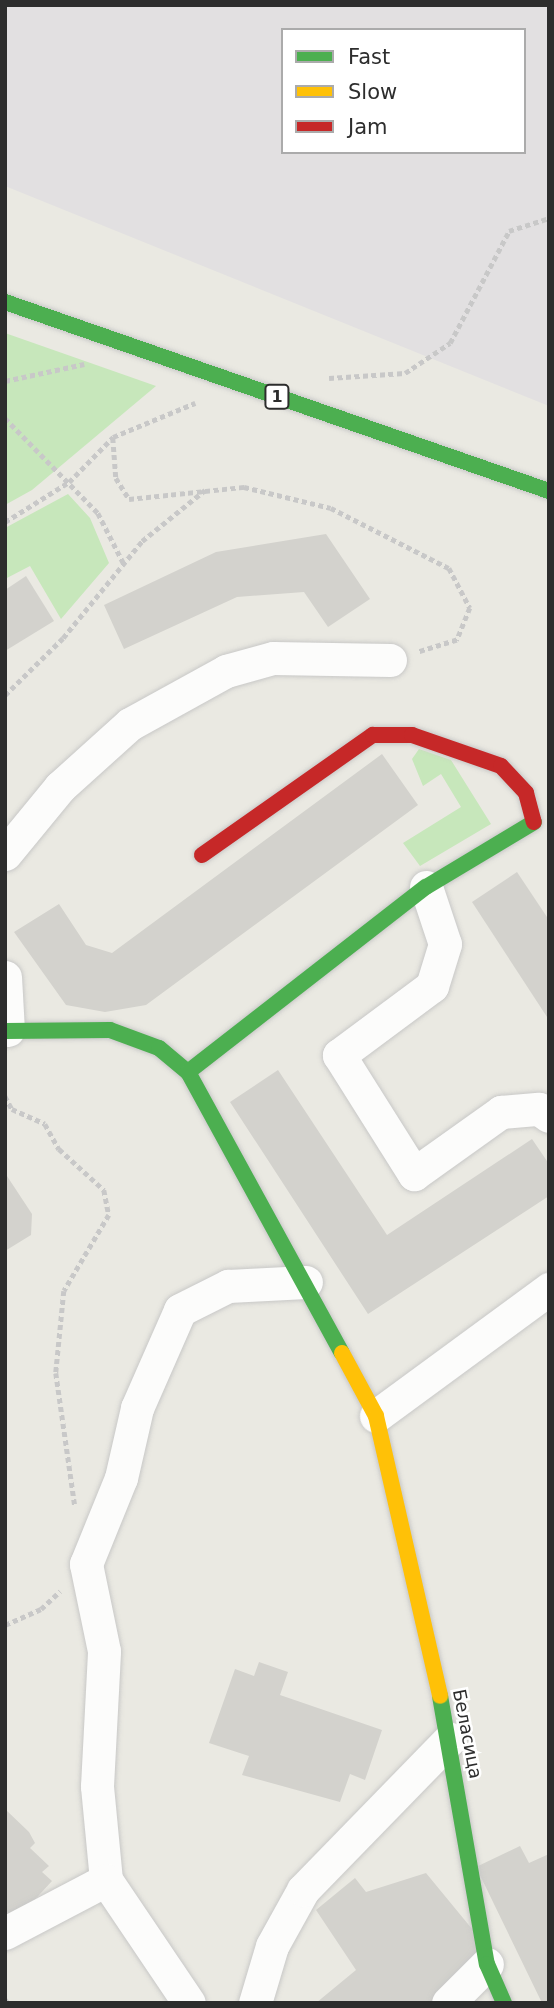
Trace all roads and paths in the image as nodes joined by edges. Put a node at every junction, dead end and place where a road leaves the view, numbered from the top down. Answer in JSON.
{"nodes":[{"id":1,"x":549,"y":218,"type":"edge"},
{"id":2,"x":5,"y":302,"type":"edge"},
{"id":3,"x":95,"y":362,"type":"dead end"},
{"id":4,"x":322,"y":379,"type":"dead end"},
{"id":5,"x":5,"y":381,"type":"edge"},
{"id":6,"x":240,"y":384,"type":"junction"},
{"id":7,"x":5,"y":418,"type":"edge"},
{"id":8,"x":113,"y":438,"type":"junction"},
{"id":9,"x":69,"y":482,"type":"junction"},
{"id":10,"x":205,"y":489,"type":"junction"},
{"id":11,"x":549,"y":491,"type":"edge"},
{"id":12,"x":5,"y":522,"type":"edge"},
{"id":13,"x":124,"y":564,"type":"junction"},
{"id":14,"x":390,"y":660,"type":"joint"},
{"id":15,"x":5,"y":695,"type":"edge"},
{"id":16,"x":5,"y":854,"type":"edge"},
{"id":17,"x":202,"y":855,"type":"dead end"},
{"id":18,"x":426,"y":887,"type":"junction"},
{"id":19,"x":5,"y":977,"type":"edge"},
{"id":20,"x":7,"y":1031,"type":"edge"},
{"id":21,"x":188,"y":1072,"type":"junction"},
{"id":22,"x":5,"y":1096,"type":"edge"},
{"id":23,"x":549,"y":1116,"type":"edge"},
{"id":24,"x":306,"y":1282,"type":"junction"},
{"id":25,"x":549,"y":1289,"type":"edge"},
{"id":26,"x":376,"y":1416,"type":"junction"},
{"id":27,"x":77,"y":1514,"type":"dead end"},
{"id":28,"x":86,"y":1564,"type":"junction"},
{"id":29,"x":5,"y":1625,"type":"edge"},
{"id":30,"x":450,"y":1739,"type":"junction"},
{"id":31,"x":106,"y":1880,"type":"junction"},
{"id":32,"x":5,"y":1933,"type":"edge"},
{"id":33,"x":487,"y":1964,"type":"junction"},
{"id":34,"x":189,"y":2003,"type":"edge"},
{"id":35,"x":255,"y":2003,"type":"edge"},
{"id":36,"x":448,"y":2003,"type":"edge"},
{"id":37,"x":504,"y":2003,"type":"edge"}],
"edges":[{"from":1,"to":4,"type":"path"},
{"from":2,"to":6,"type":"street","number":"1"},
{"from":3,"to":5,"type":"path"},
{"from":6,"to":8,"type":"path"},
{"from":6,"to":11,"type":"street","number":"1"},
{"from":7,"to":9,"type":"path"},
{"from":8,"to":9,"type":"path"},
{"from":8,"to":10,"type":"path"},
{"from":9,"to":12,"type":"path"},
{"from":9,"to":13,"type":"path"},
{"from":10,"to":13,"type":"path"},
{"from":10,"to":14,"type":"path"},
{"from":13,"to":15,"type":"path"},
{"from":14,"to":16,"type":"street"},
{"from":17,"to":18,"type":"street"},
{"from":18,"to":21,"type":"street"},
{"from":18,"to":23,"type":"street"},
{"from":19,"to":20,"type":"street"},
{"from":20,"to":21,"type":"street"},
{"from":21,"to":24,"type":"street","name":"Беласица"},
{"from":22,"to":27,"type":"path"},
{"from":24,"to":26,"type":"street","name":"Беласица"},
{"from":24,"to":28,"type":"street"},
{"from":25,"to":26,"type":"street"},
{"from":26,"to":30,"type":"street","name":"Беласица"},
{"from":28,"to":29,"type":"path"},
{"from":28,"to":31,"type":"street"},
{"from":30,"to":33,"type":"street","name":"Беласица"},
{"from":30,"to":35,"type":"street"},
{"from":31,"to":32,"type":"street"},
{"from":31,"to":34,"type":"street"},
{"from":33,"to":36,"type":"street"},
{"from":33,"to":37,"type":"street","name":"Беласица"}]}
